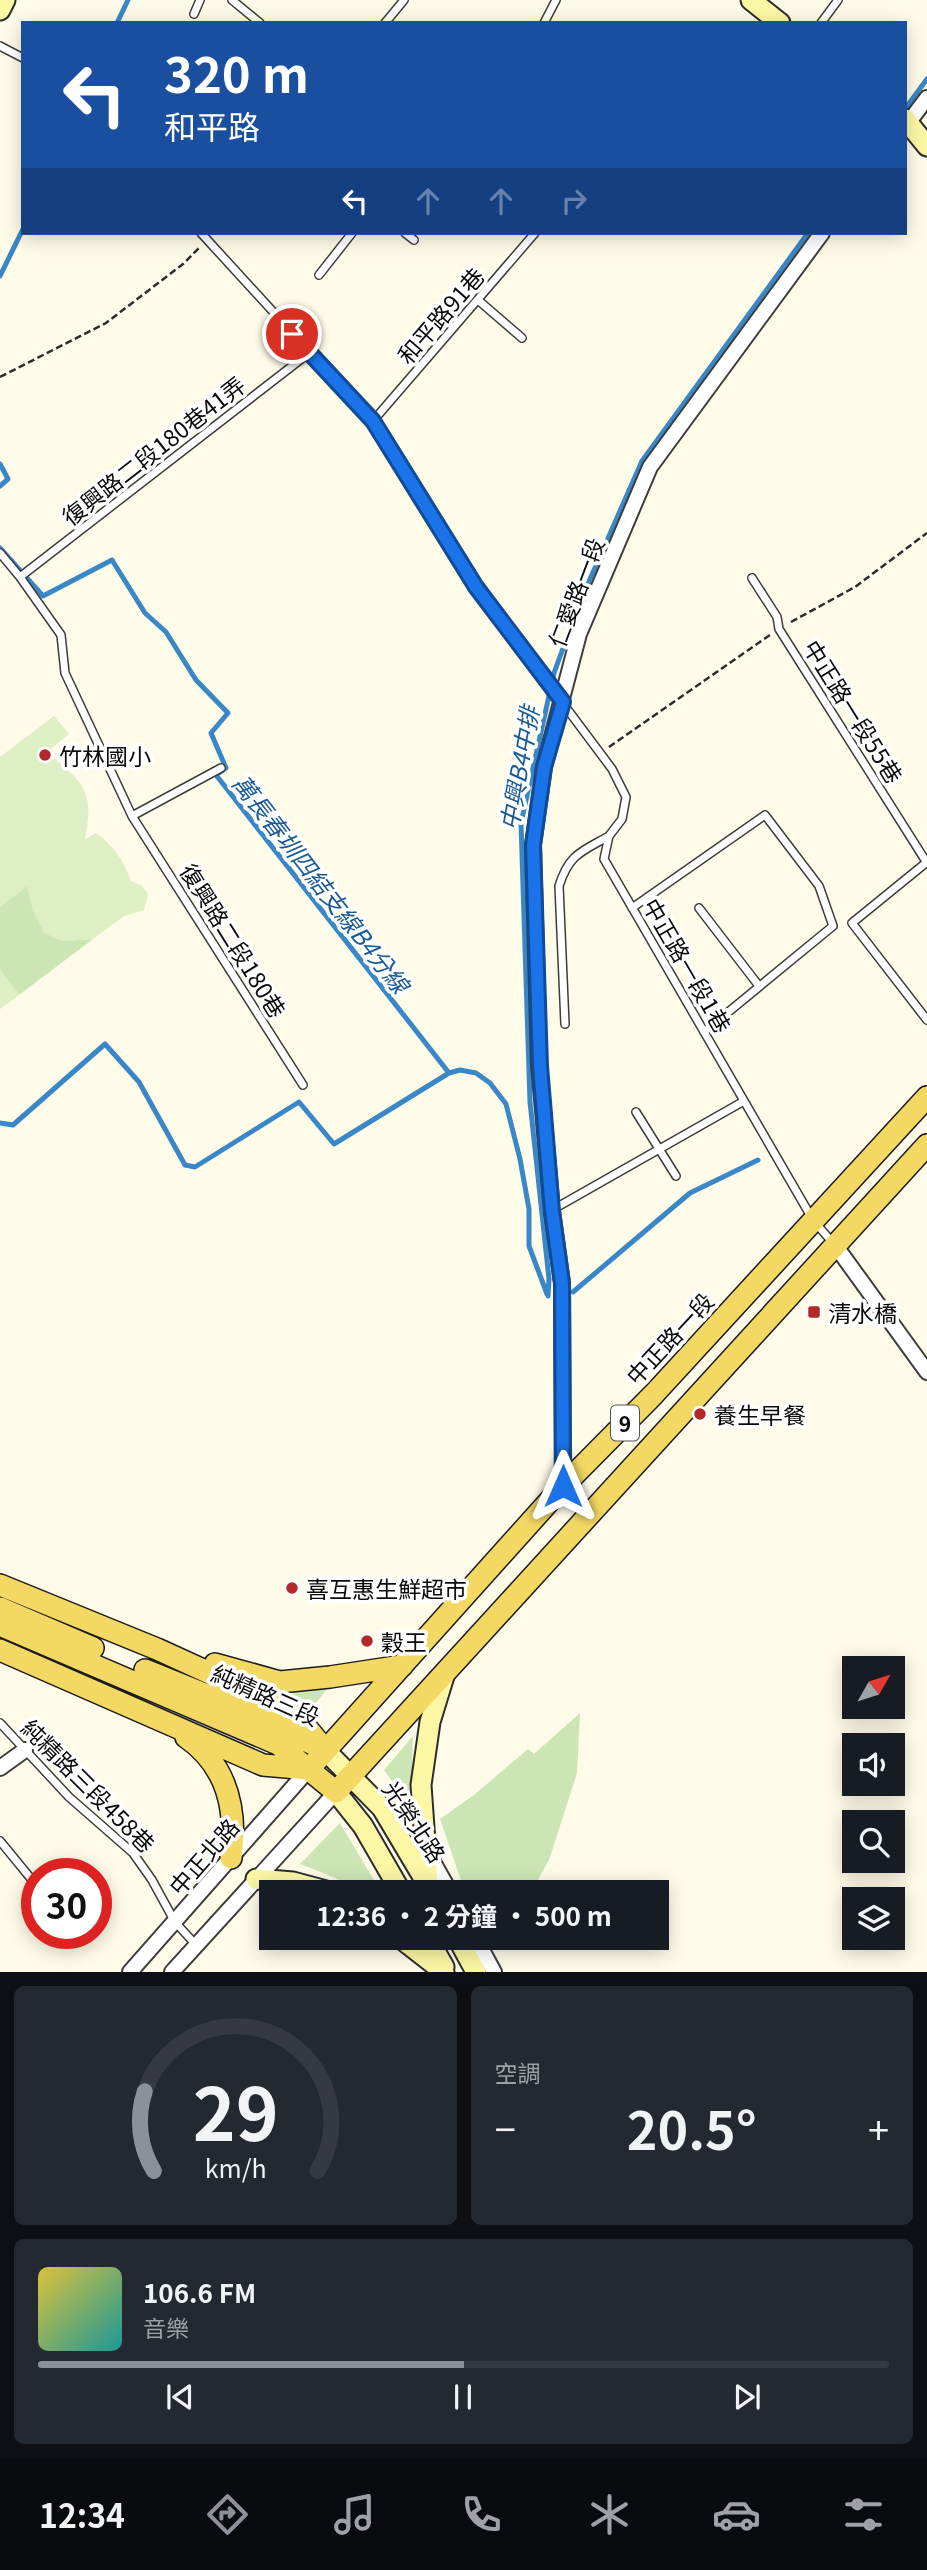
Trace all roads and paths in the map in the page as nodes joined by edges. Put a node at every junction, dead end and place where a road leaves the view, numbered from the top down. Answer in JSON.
{"nodes":[{"id":1,"x":5,"y":0,"type":"edge"},
{"id":2,"x":200,"y":0,"type":"edge"},
{"id":3,"x":232,"y":0,"type":"edge"},
{"id":4,"x":404,"y":0,"type":"edge"},
{"id":5,"x":556,"y":0,"type":"edge"},
{"id":6,"x":751,"y":0,"type":"edge"},
{"id":7,"x":838,"y":0,"type":"edge"},
{"id":8,"x":0,"y":10,"type":"edge"},
{"id":9,"x":194,"y":14,"type":"dead end"},
{"id":10,"x":258,"y":21,"type":"edge"},
{"id":11,"x":387,"y":21,"type":"edge"},
{"id":12,"x":545,"y":21,"type":"edge"},
{"id":13,"x":774,"y":21,"type":"edge"},
{"id":14,"x":822,"y":21,"type":"edge"},
{"id":15,"x":0,"y":46,"type":"edge"},
{"id":16,"x":21,"y":57,"type":"edge"},
{"id":17,"x":927,"y":98,"type":"edge"},
{"id":18,"x":907,"y":122,"type":"edge"},
{"id":19,"x":907,"y":124,"type":"edge"},
{"id":20,"x":926,"y":143,"type":"edge"},
{"id":21,"x":203,"y":235,"type":"edge"},
{"id":22,"x":211,"y":235,"type":"edge"},
{"id":23,"x":350,"y":235,"type":"edge"},
{"id":24,"x":408,"y":235,"type":"edge"},
{"id":25,"x":533,"y":235,"type":"edge"},
{"id":26,"x":821,"y":235,"type":"edge"},
{"id":27,"x":207,"y":240,"type":"junction"},
{"id":28,"x":414,"y":240,"type":"dead end"},
{"id":29,"x":319,"y":275,"type":"dead end"},
{"id":30,"x":478,"y":300,"type":"junction"},
{"id":31,"x":522,"y":338,"type":"dead end"},
{"id":32,"x":309,"y":353,"type":"junction"},
{"id":33,"x":0,"y":377,"type":"edge"},
{"id":34,"x":373,"y":421,"type":"junction"},
{"id":35,"x":927,"y":533,"type":"edge"},
{"id":36,"x":0,"y":553,"type":"edge"},
{"id":37,"x":20,"y":577,"type":"junction"},
{"id":38,"x":752,"y":578,"type":"dead end"},
{"id":39,"x":779,"y":629,"type":"junction"},
{"id":40,"x":563,"y":702,"type":"junction"},
{"id":41,"x":600,"y":753,"type":"junction"},
{"id":42,"x":221,"y":768,"type":"dead end"},
{"id":43,"x":132,"y":816,"type":"junction"},
{"id":44,"x":608,"y":836,"type":"junction"},
{"id":45,"x":927,"y":862,"type":"edge"},
{"id":46,"x":632,"y":908,"type":"junction"},
{"id":47,"x":699,"y":908,"type":"dead end"},
{"id":48,"x":759,"y":986,"type":"junction"},
{"id":49,"x":927,"y":1020,"type":"edge"},
{"id":50,"x":565,"y":1024,"type":"dead end"},
{"id":51,"x":704,"y":1032,"type":"junction"},
{"id":52,"x":303,"y":1086,"type":"dead end"},
{"id":53,"x":927,"y":1097,"type":"edge"},
{"id":54,"x":744,"y":1101,"type":"junction"},
{"id":55,"x":636,"y":1112,"type":"dead end"},
{"id":56,"x":927,"y":1145,"type":"edge"},
{"id":57,"x":660,"y":1149,"type":"junction"},
{"id":58,"x":676,"y":1176,"type":"dead end"},
{"id":59,"x":552,"y":1211,"type":"junction"},
{"id":60,"x":813,"y":1220,"type":"junction"},
{"id":61,"x":835,"y":1245,"type":"junction"},
{"id":62,"x":927,"y":1372,"type":"edge"},
{"id":63,"x":563,"y":1486,"type":"junction"},
{"id":64,"x":0,"y":1585,"type":"edge"},
{"id":65,"x":0,"y":1608,"type":"edge"},
{"id":66,"x":0,"y":1625,"type":"edge"},
{"id":67,"x":157,"y":1649,"type":"junction"},
{"id":68,"x":0,"y":1650,"type":"edge"},
{"id":69,"x":402,"y":1666,"type":"junction"},
{"id":70,"x":445,"y":1673,"type":"junction"},
{"id":71,"x":158,"y":1718,"type":"junction"},
{"id":72,"x":0,"y":1723,"type":"edge"},
{"id":73,"x":25,"y":1750,"type":"junction"},
{"id":74,"x":325,"y":1750,"type":"junction"},
{"id":75,"x":0,"y":1768,"type":"edge"},
{"id":76,"x":309,"y":1769,"type":"junction"},
{"id":77,"x":351,"y":1775,"type":"junction"},
{"id":78,"x":336,"y":1792,"type":"junction"},
{"id":79,"x":0,"y":1841,"type":"edge"},
{"id":80,"x":425,"y":1847,"type":"junction"},
{"id":81,"x":231,"y":1858,"type":"junction"},
{"id":82,"x":21,"y":1867,"type":"edge"},
{"id":83,"x":256,"y":1880,"type":"junction"},
{"id":84,"x":259,"y":1880,"type":"edge"},
{"id":85,"x":394,"y":1880,"type":"edge"},
{"id":86,"x":425,"y":1880,"type":"edge"},
{"id":87,"x":429,"y":1880,"type":"edge"},
{"id":88,"x":443,"y":1880,"type":"edge"},
{"id":89,"x":175,"y":1922,"type":"junction"},
{"id":90,"x":195,"y":1945,"type":"junction"},
{"id":91,"x":417,"y":1950,"type":"edge"},
{"id":92,"x":422,"y":1950,"type":"edge"},
{"id":93,"x":464,"y":1950,"type":"edge"},
{"id":94,"x":482,"y":1950,"type":"edge"},
{"id":95,"x":130,"y":1972,"type":"edge"},
{"id":96,"x":172,"y":1972,"type":"edge"},
{"id":97,"x":426,"y":1972,"type":"edge"},
{"id":98,"x":445,"y":1972,"type":"edge"},
{"id":99,"x":476,"y":1972,"type":"edge"},
{"id":100,"x":494,"y":1972,"type":"edge"}],
"edges":[{"from":1,"to":8,"type":"street"},
{"from":2,"to":9,"type":"lane"},
{"from":3,"to":10,"type":"lane"},
{"from":4,"to":11,"type":"lane"},
{"from":5,"to":12,"type":"lane"},
{"from":6,"to":13,"type":"street"},
{"from":7,"to":14,"type":"lane"},
{"from":15,"to":16,"type":"lane"},
{"from":17,"to":18,"type":"street"},
{"from":19,"to":20,"type":"street"},
{"from":21,"to":27,"type":"lane"},
{"from":22,"to":27,"type":"lane"},
{"from":23,"to":29,"type":"lane"},
{"from":24,"to":28,"type":"lane"},
{"from":25,"to":30,"type":"lane","name":"和平路91巷"},
{"from":26,"to":40,"type":"street","name":"仁愛路一段"},
{"from":27,"to":32,"type":"lane"},
{"from":27,"to":33,"type":"path"},
{"from":30,"to":31,"type":"lane"},
{"from":30,"to":34,"type":"lane","name":"和平路91巷"},
{"from":32,"to":34,"type":"lane"},
{"from":32,"to":37,"type":"lane","name":"復興路二段180巷41弄"},
{"from":34,"to":40,"type":"lane"},
{"from":35,"to":39,"type":"path"},
{"from":36,"to":37,"type":"lane","name":"復興路二段180巷"},
{"from":37,"to":43,"type":"lane","name":"復興路二段180巷"},
{"from":38,"to":39,"type":"lane","name":"中正路一段55巷"},
{"from":39,"to":41,"type":"path"},
{"from":39,"to":45,"type":"lane","name":"中正路一段55巷"},
{"from":40,"to":41,"type":"lane"},
{"from":40,"to":59,"type":"street","name":"仁愛路一段"},
{"from":41,"to":44,"type":"lane"},
{"from":42,"to":43,"type":"lane"},
{"from":43,"to":52,"type":"lane","name":"復興路二段180巷"},
{"from":44,"to":46,"type":"lane","name":"中正路一段1巷"},
{"from":44,"to":50,"type":"lane"},
{"from":45,"to":49,"type":"lane"},
{"from":46,"to":48,"type":"lane"},
{"from":46,"to":51,"type":"lane","name":"中正路一段1巷"},
{"from":47,"to":48,"type":"lane"},
{"from":48,"to":51,"type":"lane"},
{"from":51,"to":54,"type":"lane","name":"中正路一段1巷"},
{"from":53,"to":60,"type":"main road","name":"中正路一段","number":"9"},
{"from":54,"to":57,"type":"lane"},
{"from":54,"to":60,"type":"lane","name":"中正路一段1巷"},
{"from":55,"to":57,"type":"lane"},
{"from":56,"to":61,"type":"main road","number":"9"},
{"from":57,"to":58,"type":"lane"},
{"from":57,"to":59,"type":"lane"},
{"from":59,"to":63,"type":"street","name":"仁愛路一段"},
{"from":60,"to":61,"type":"lane","name":"中正路一段1巷"},
{"from":60,"to":63,"type":"main road","name":"中正路一段","number":"9"},
{"from":61,"to":62,"type":"street"},
{"from":61,"to":70,"type":"main road","number":"9"},
{"from":63,"to":69,"type":"main road","name":"中正路一段","number":"9"},
{"from":64,"to":67,"type":"main road","name":"純精路三段"},
{"from":65,"to":74,"type":"main road","name":"純精路三段"},
{"from":66,"to":76,"type":"main road","name":"純精路三段"},
{"from":67,"to":69,"type":"main road"},
{"from":67,"to":74,"type":"main road","name":"純精路三段"},
{"from":68,"to":71,"type":"main road"},
{"from":69,"to":74,"type":"main road","name":"中正路一段","number":"9"},
{"from":70,"to":77,"type":"main road","number":"9"},
{"from":70,"to":80,"type":"street"},
{"from":71,"to":76,"type":"main road"},
{"from":71,"to":81,"type":"main road"},
{"from":72,"to":73,"type":"lane","name":"純精路三段458巷"},
{"from":73,"to":75,"type":"street"},
{"from":73,"to":89,"type":"lane","name":"純精路三段458巷"},
{"from":74,"to":76,"type":"main road","name":"中正路一段","number":"9"},
{"from":74,"to":77,"type":"street","name":"光榮北路"},
{"from":76,"to":78,"type":"main road","name":"純精路三段"},
{"from":76,"to":81,"type":"street","name":"中正北路"},
{"from":77,"to":78,"type":"main road","number":"9"},
{"from":77,"to":86,"type":"street","name":"光榮北路"},
{"from":78,"to":83,"type":"street"},
{"from":78,"to":85,"type":"street","name":"光榮北路"},
{"from":79,"to":82,"type":"lane"},
{"from":80,"to":87,"type":"street"},
{"from":80,"to":88,"type":"street","name":"光榮北路"},
{"from":81,"to":89,"type":"street","name":"中正北路"},
{"from":83,"to":84,"type":"street"},
{"from":83,"to":90,"type":"street"},
{"from":89,"to":90,"type":"lane","name":"純精路三段458巷"},
{"from":89,"to":95,"type":"street","name":"中正北路"},
{"from":90,"to":96,"type":"street"},
{"from":91,"to":97,"type":"street"},
{"from":92,"to":98,"type":"street"},
{"from":93,"to":99,"type":"street"},
{"from":94,"to":100,"type":"street"}]}
